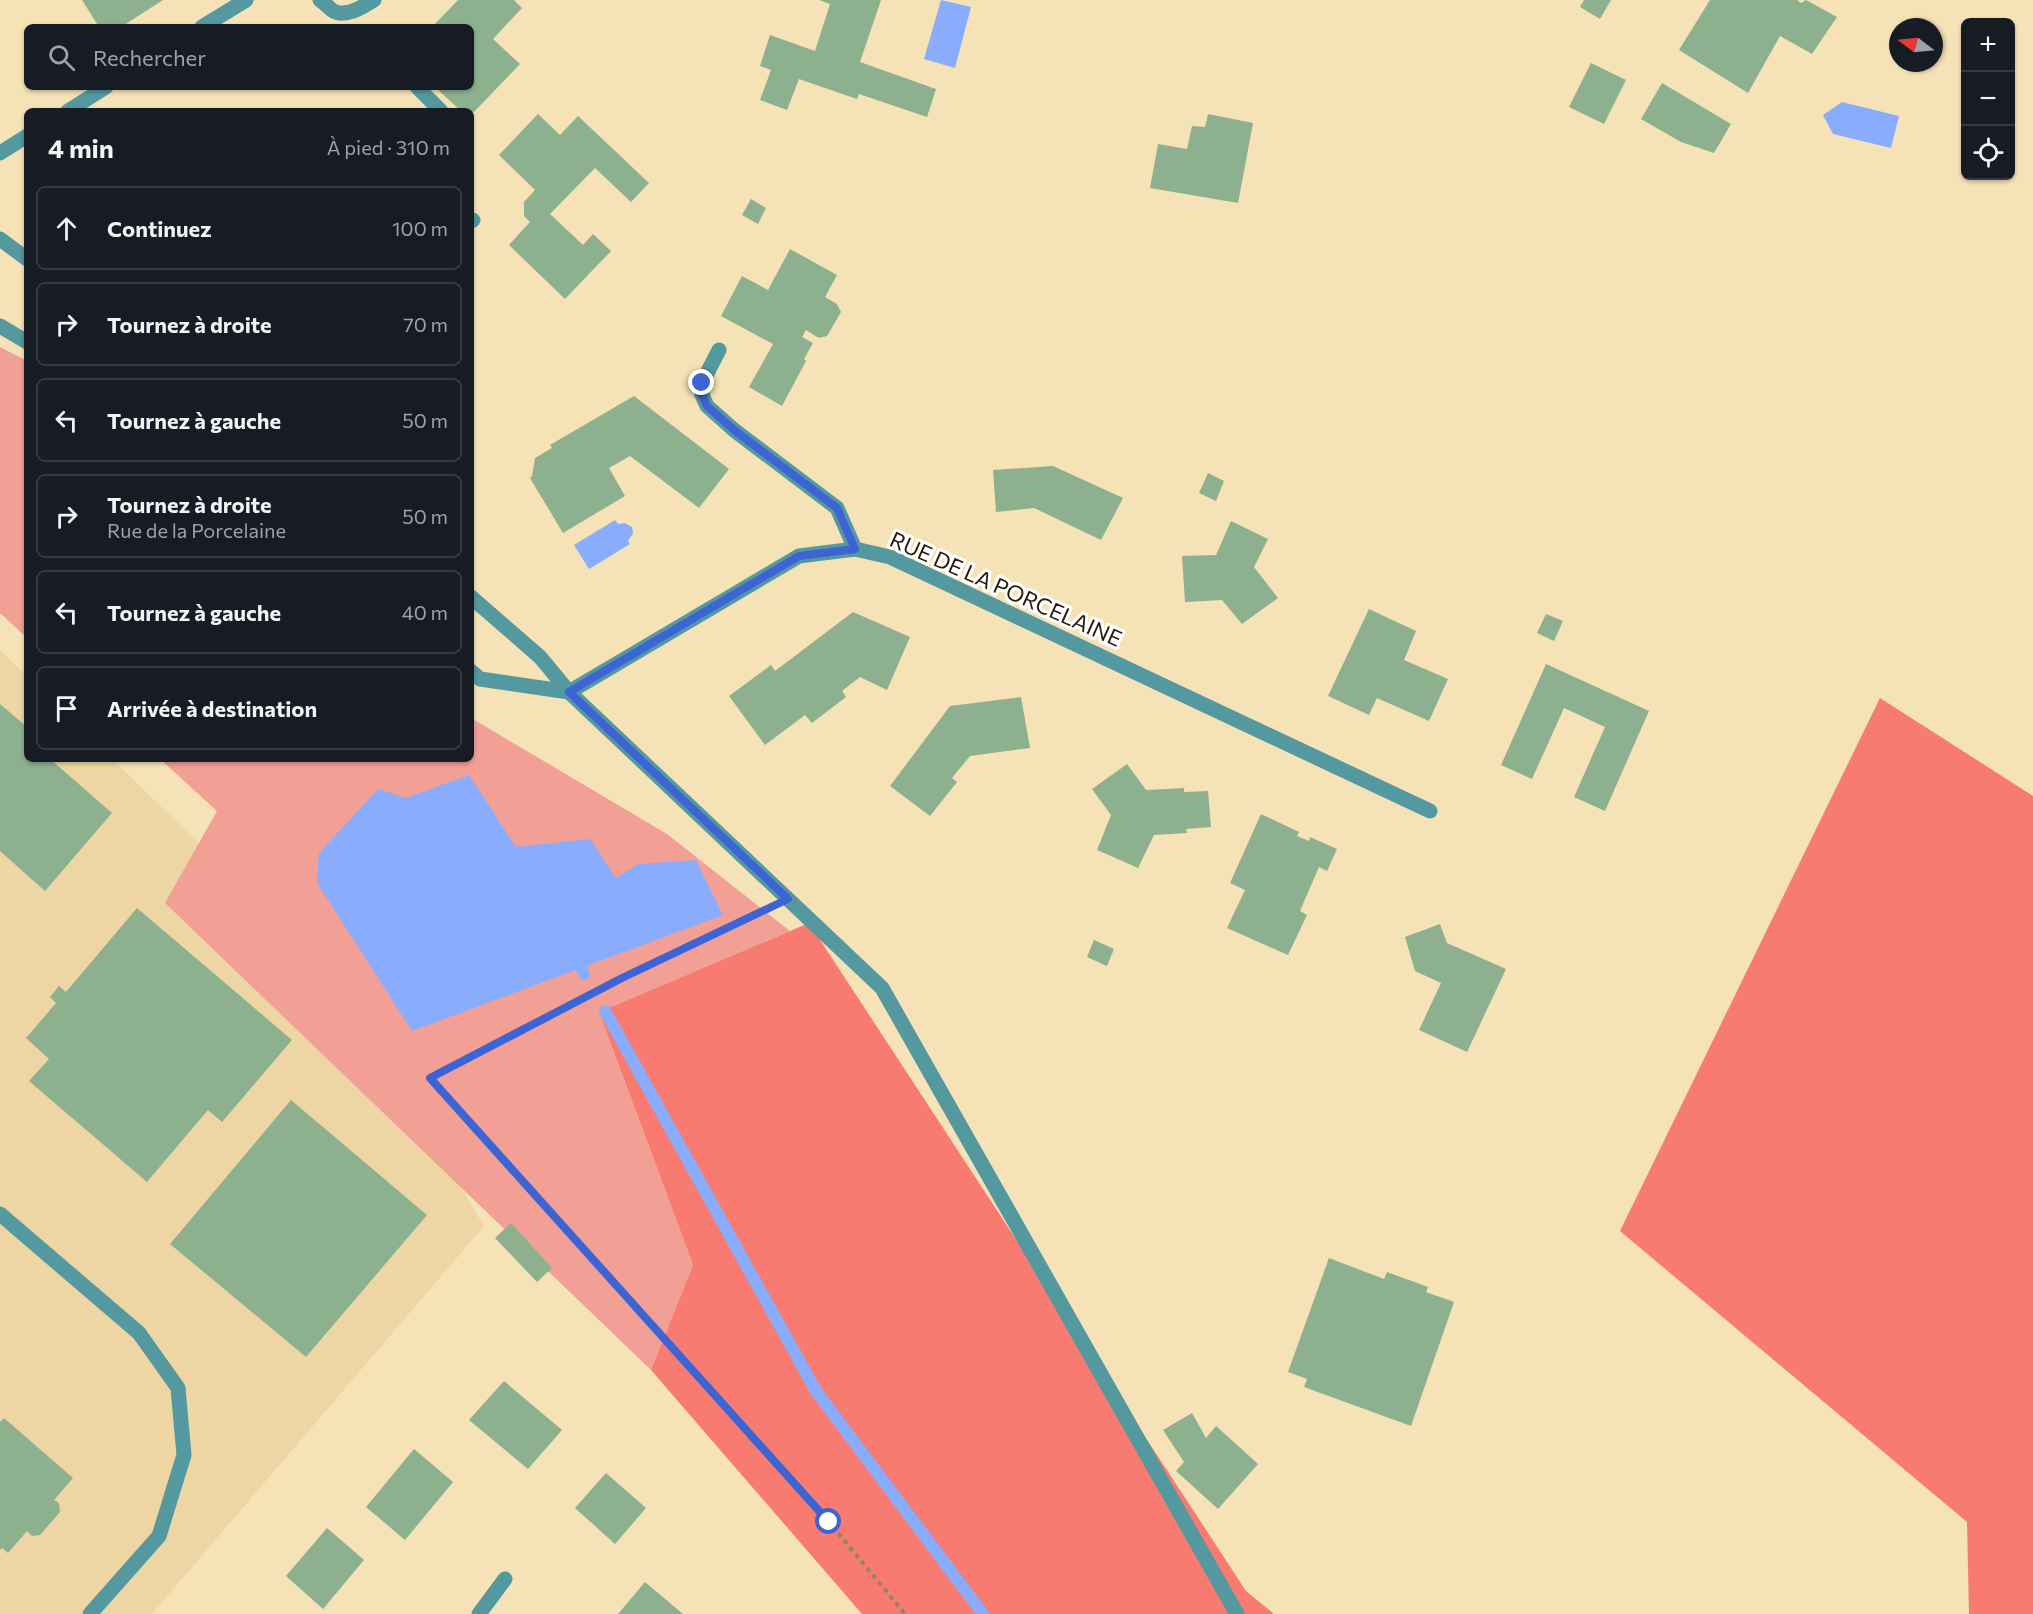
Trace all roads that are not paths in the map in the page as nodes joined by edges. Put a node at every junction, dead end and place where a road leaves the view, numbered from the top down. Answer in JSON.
{"nodes":[{"id":1,"x":246,"y":0,"type":"edge"},
{"id":2,"x":320,"y":0,"type":"edge"},
{"id":3,"x":374,"y":0,"type":"edge"},
{"id":4,"x":207,"y":24,"type":"edge"},
{"id":5,"x":101,"y":90,"type":"edge"},
{"id":6,"x":420,"y":90,"type":"edge"},
{"id":7,"x":73,"y":108,"type":"edge"},
{"id":8,"x":438,"y":108,"type":"edge"},
{"id":9,"x":24,"y":138,"type":"edge"},
{"id":10,"x":0,"y":153,"type":"edge"},
{"id":11,"x":0,"y":239,"type":"edge"},
{"id":12,"x":24,"y":257,"type":"edge"},
{"id":13,"x":0,"y":326,"type":"edge"},
{"id":14,"x":24,"y":340,"type":"edge"},
{"id":15,"x":719,"y":350,"type":"dead end"},
{"id":16,"x":855,"y":549,"type":"junction"},
{"id":17,"x":474,"y":600,"type":"edge"},
{"id":18,"x":474,"y":674,"type":"edge"},
{"id":19,"x":569,"y":692,"type":"junction"},
{"id":20,"x":1430,"y":811,"type":"dead end"},
{"id":21,"x":0,"y":1214,"type":"edge"},
{"id":22,"x":505,"y":1579,"type":"dead end"},
{"id":23,"x":90,"y":1614,"type":"edge"},
{"id":24,"x":479,"y":1614,"type":"edge"},
{"id":25,"x":1237,"y":1614,"type":"edge"}],
"edges":[{"from":1,"to":4,"type":"street"},
{"from":2,"to":3,"type":"street"},
{"from":5,"to":7,"type":"street"},
{"from":6,"to":8,"type":"street"},
{"from":9,"to":10,"type":"street"},
{"from":11,"to":12,"type":"street"},
{"from":13,"to":14,"type":"street"},
{"from":15,"to":16,"type":"street"},
{"from":16,"to":19,"type":"street","name":"RUE DE LA PORCELAINE"},
{"from":16,"to":20,"type":"street","name":"RUE DE LA PORCELAINE"},
{"from":17,"to":19,"type":"street"},
{"from":18,"to":19,"type":"street"},
{"from":19,"to":25,"type":"street"},
{"from":21,"to":23,"type":"street"},
{"from":22,"to":24,"type":"street"}]}
